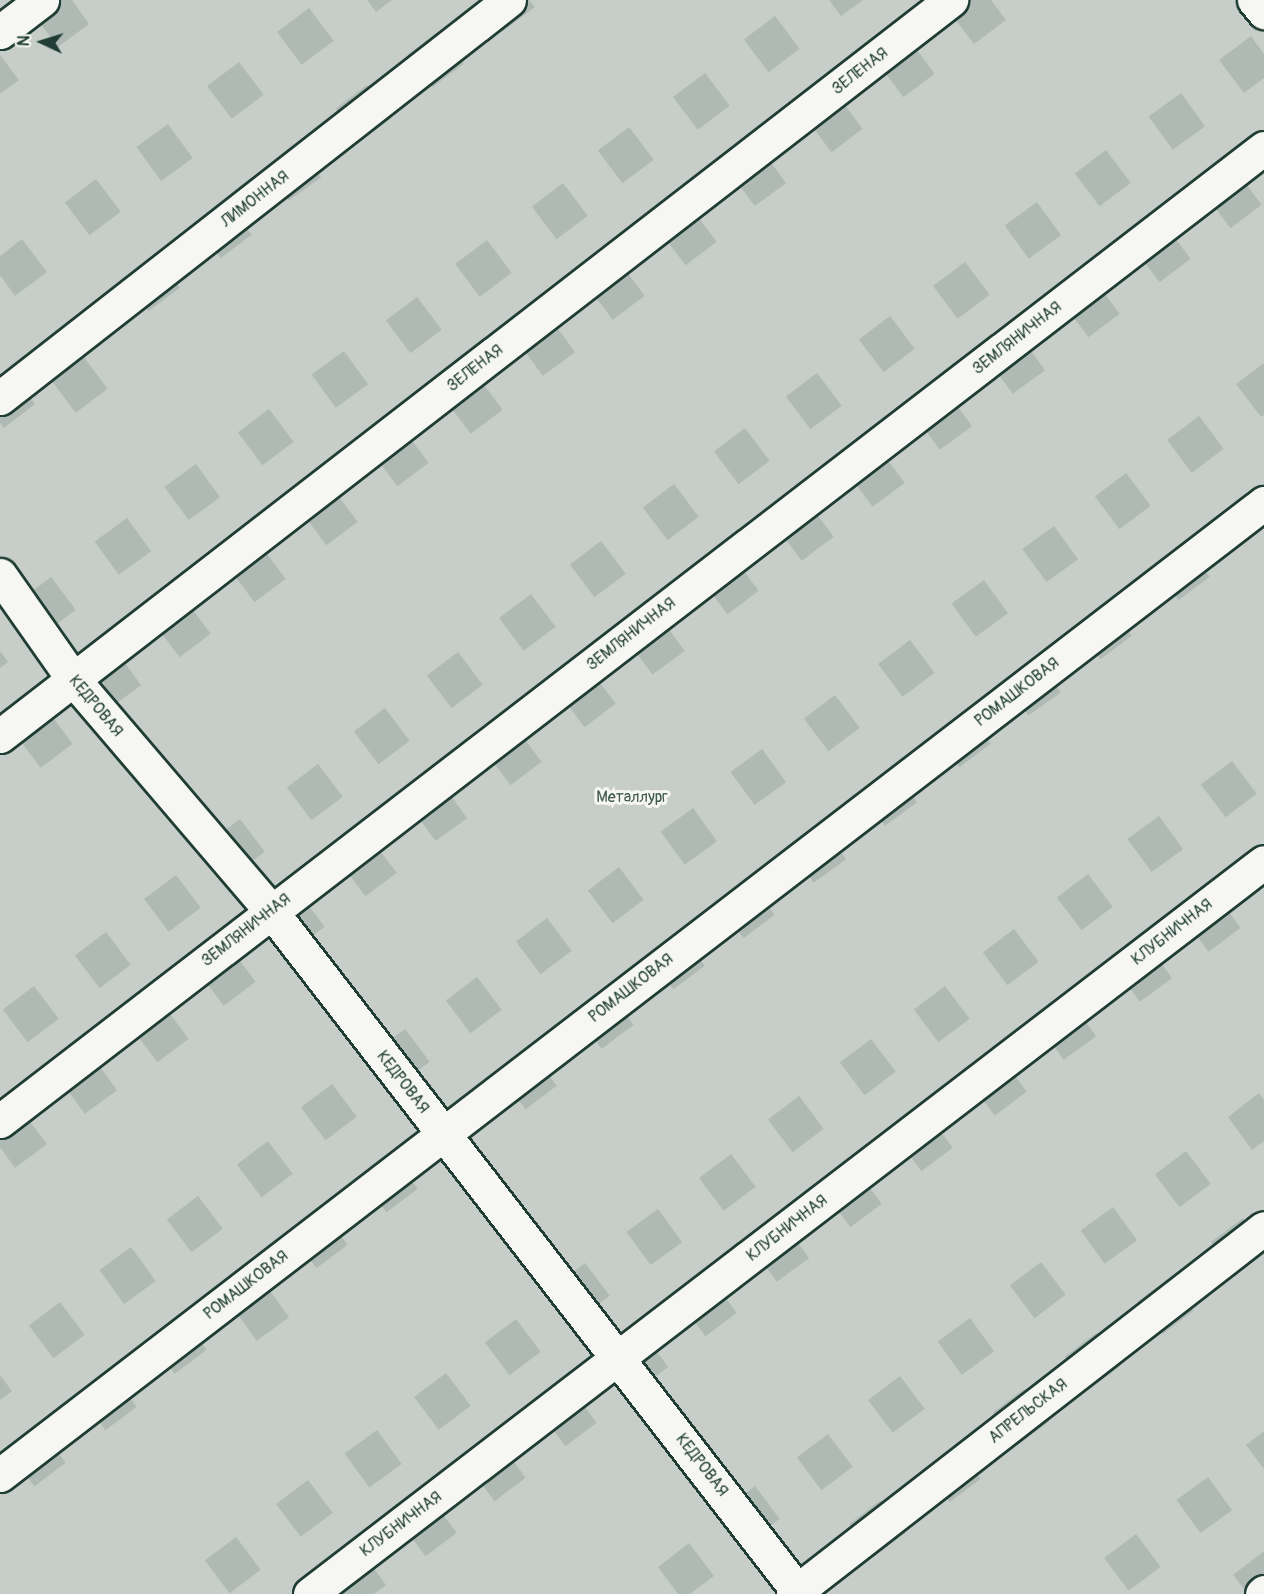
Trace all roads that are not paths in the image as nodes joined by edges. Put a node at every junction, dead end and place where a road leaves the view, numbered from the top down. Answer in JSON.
{"nodes":[{"id":1,"x":42,"y":0,"type":"edge"},
{"id":2,"x":509,"y":0,"type":"edge"},
{"id":3,"x":951,"y":0,"type":"edge"},
{"id":4,"x":1254,"y":0,"type":"edge"},
{"id":5,"x":1264,"y":12,"type":"edge"},
{"id":6,"x":0,"y":32,"type":"edge"},
{"id":7,"x":1264,"y":148,"type":"edge"},
{"id":8,"x":0,"y":398,"type":"edge"},
{"id":9,"x":1264,"y":503,"type":"edge"},
{"id":10,"x":0,"y":575,"type":"edge"},
{"id":11,"x":73,"y":679,"type":"junction"},
{"id":12,"x":0,"y":736,"type":"edge"},
{"id":13,"x":1264,"y":862,"type":"edge"},
{"id":14,"x":271,"y":911,"type":"junction"},
{"id":15,"x":0,"y":1121,"type":"edge"},
{"id":16,"x":443,"y":1133,"type":"junction"},
{"id":17,"x":1264,"y":1228,"type":"edge"},
{"id":18,"x":619,"y":1357,"type":"junction"},
{"id":19,"x":0,"y":1475,"type":"edge"},
{"id":20,"x":797,"y":1593,"type":"edge"},
{"id":21,"x":310,"y":1594,"type":"edge"}],
"edges":[{"from":1,"to":6,"type":"street"},
{"from":2,"to":8,"type":"street","name":"ЛИМОННАЯ"},
{"from":3,"to":11,"type":"street","name":"ЗЕЛЕНАЯ"},
{"from":4,"to":5,"type":"street"},
{"from":7,"to":14,"type":"street","name":"ЗЕМЛЯНИЧНАЯ"},
{"from":9,"to":16,"type":"street","name":"РОМАШКОВАЯ"},
{"from":10,"to":11,"type":"street","name":"КЕДРОВАЯ"},
{"from":11,"to":12,"type":"street","name":"ЗЕЛЕНАЯ"},
{"from":11,"to":14,"type":"street","name":"КЕДРОВАЯ"},
{"from":13,"to":18,"type":"street","name":"КЛУБНИЧНАЯ"},
{"from":14,"to":15,"type":"street","name":"ЗЕМЛЯНИЧНАЯ"},
{"from":14,"to":16,"type":"street","name":"КЕДРОВАЯ"},
{"from":16,"to":18,"type":"street","name":"КЕДРОВАЯ"},
{"from":16,"to":19,"type":"street","name":"РОМАШКОВАЯ"},
{"from":17,"to":20,"type":"street","name":"АПРЕЛЬСКАЯ"},
{"from":18,"to":20,"type":"street","name":"КЕДРОВАЯ"},
{"from":18,"to":21,"type":"street","name":"КЛУБНИЧНАЯ"}]}
